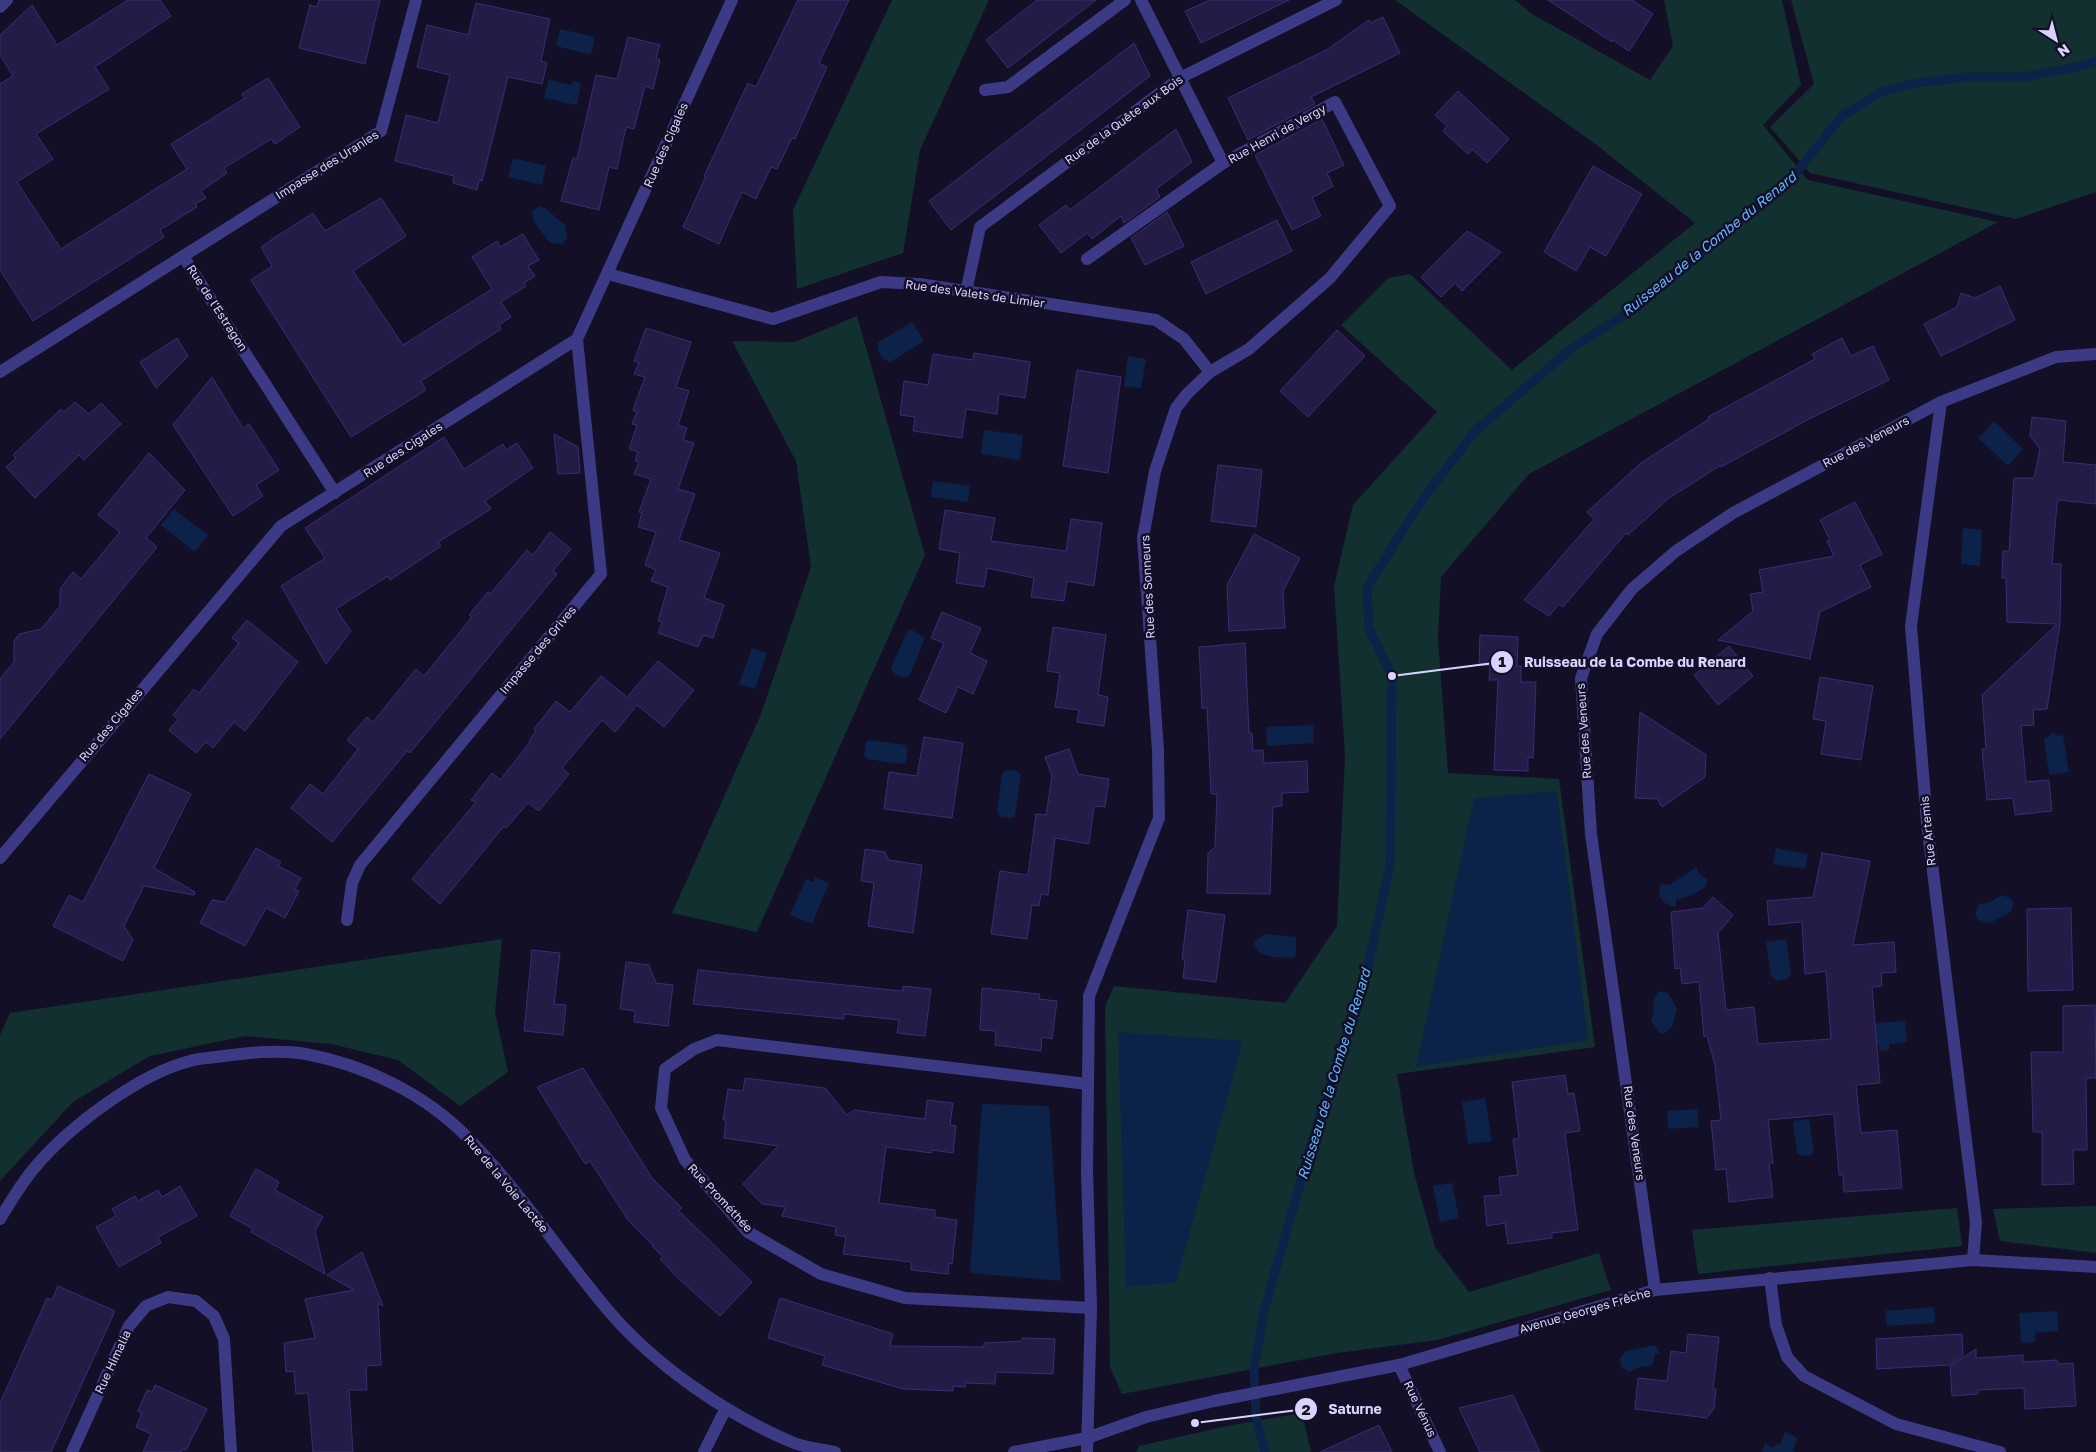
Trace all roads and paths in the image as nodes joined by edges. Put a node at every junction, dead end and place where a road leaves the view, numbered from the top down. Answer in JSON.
{"nodes":[{"id":1,"x":8,"y":0,"type":"edge"},
{"id":2,"x":416,"y":0,"type":"edge"},
{"id":3,"x":732,"y":0,"type":"edge"},
{"id":4,"x":1125,"y":0,"type":"edge"},
{"id":5,"x":1141,"y":0,"type":"edge"},
{"id":6,"x":1336,"y":0,"type":"edge"},
{"id":7,"x":0,"y":7,"type":"edge"},
{"id":8,"x":1180,"y":78,"type":"junction"},
{"id":9,"x":985,"y":90,"type":"dead end"},
{"id":10,"x":1223,"y":163,"type":"junction"},
{"id":11,"x":1376,"y":177,"type":"joint"},
{"id":12,"x":183,"y":256,"type":"junction"},
{"id":13,"x":1087,"y":259,"type":"dead end"},
{"id":14,"x":608,"y":274,"type":"junction"},
{"id":15,"x":966,"y":292,"type":"junction"},
{"id":16,"x":577,"y":339,"type":"junction"},
{"id":17,"x":2096,"y":354,"type":"edge"},
{"id":18,"x":0,"y":372,"type":"edge"},
{"id":19,"x":1210,"y":372,"type":"junction"},
{"id":20,"x":1941,"y":402,"type":"junction"},
{"id":21,"x":335,"y":492,"type":"junction"},
{"id":22,"x":0,"y":858,"type":"edge"},
{"id":23,"x":347,"y":920,"type":"dead end"},
{"id":24,"x":1087,"y":1084,"type":"junction"},
{"id":25,"x":0,"y":1218,"type":"edge"},
{"id":26,"x":1973,"y":1260,"type":"junction"},
{"id":27,"x":2096,"y":1267,"type":"edge"},
{"id":28,"x":1770,"y":1278,"type":"junction"},
{"id":29,"x":1655,"y":1290,"type":"junction"},
{"id":30,"x":1091,"y":1308,"type":"junction"},
{"id":31,"x":1400,"y":1365,"type":"junction"},
{"id":32,"x":726,"y":1408,"type":"junction"},
{"id":33,"x":1087,"y":1438,"type":"junction"},
{"id":34,"x":72,"y":1452,"type":"edge"},
{"id":35,"x":231,"y":1452,"type":"edge"},
{"id":36,"x":704,"y":1452,"type":"edge"},
{"id":37,"x":835,"y":1452,"type":"edge"},
{"id":38,"x":1014,"y":1452,"type":"edge"},
{"id":39,"x":1087,"y":1452,"type":"edge"},
{"id":40,"x":1440,"y":1452,"type":"edge"},
{"id":41,"x":2000,"y":1452,"type":"edge"}],
"edges":[{"from":1,"to":7,"type":"street"},
{"from":2,"to":12,"type":"street","name":"Impasse des Uranies"},
{"from":3,"to":14,"type":"street","name":"Rue des Cigales"},
{"from":4,"to":9,"type":"street"},
{"from":5,"to":8,"type":"street","name":"Rue Henri de Vergy"},
{"from":6,"to":8,"type":"street","name":"Rue de la Quête aux Bois"},
{"from":8,"to":10,"type":"street","name":"Rue Henri de Vergy"},
{"from":8,"to":15,"type":"street","name":"Rue de la Quête aux Bois"},
{"from":10,"to":11,"type":"street","name":"Rue Henri de Vergy"},
{"from":10,"to":13,"type":"street","name":"Rue Henri de Vergy"},
{"from":11,"to":19,"type":"street","name":"Rue des Sonneurs"},
{"from":12,"to":18,"type":"street","name":"Rue de l'Estragon"},
{"from":12,"to":21,"type":"street","name":"Rue de l'Estragon"},
{"from":14,"to":15,"type":"street","name":"Rue des Valets de Limier"},
{"from":14,"to":16,"type":"street","name":"Rue des Cigales"},
{"from":15,"to":19,"type":"street","name":"Rue des Valets de Limier"},
{"from":16,"to":21,"type":"street","name":"Rue des Cigales"},
{"from":16,"to":23,"type":"street","name":"Impasse des Grives"},
{"from":17,"to":20,"type":"street","name":"Rue des Veneurs"},
{"from":19,"to":24,"type":"street","name":"Rue des Sonneurs"},
{"from":20,"to":26,"type":"street","name":"Rue Artemis"},
{"from":20,"to":29,"type":"street","name":"Rue des Veneurs"},
{"from":21,"to":22,"type":"street","name":"Rue des Cigales"},
{"from":24,"to":30,"type":"street"},
{"from":24,"to":30,"type":"street","name":"Rue Prométhée"},
{"from":25,"to":32,"type":"street","name":"Rue de la Voie Lactée"},
{"from":26,"to":27,"type":"street","name":"Avenue Georges Frêche"},
{"from":26,"to":28,"type":"street","name":"Avenue Georges Frêche"},
{"from":28,"to":29,"type":"street","name":"Avenue Georges Frêche"},
{"from":28,"to":41,"type":"street"},
{"from":29,"to":31,"type":"street","name":"Avenue Georges Frêche"},
{"from":30,"to":33,"type":"street"},
{"from":31,"to":33,"type":"street","name":"Avenue Georges Frêche"},
{"from":31,"to":40,"type":"street","name":"Rue Vénus"},
{"from":32,"to":36,"type":"street"},
{"from":32,"to":37,"type":"street","name":"Rue de la Voie Lactée"},
{"from":33,"to":38,"type":"street"},
{"from":33,"to":39,"type":"street"},
{"from":34,"to":35,"type":"street","name":"Rue Himalia"}]}
